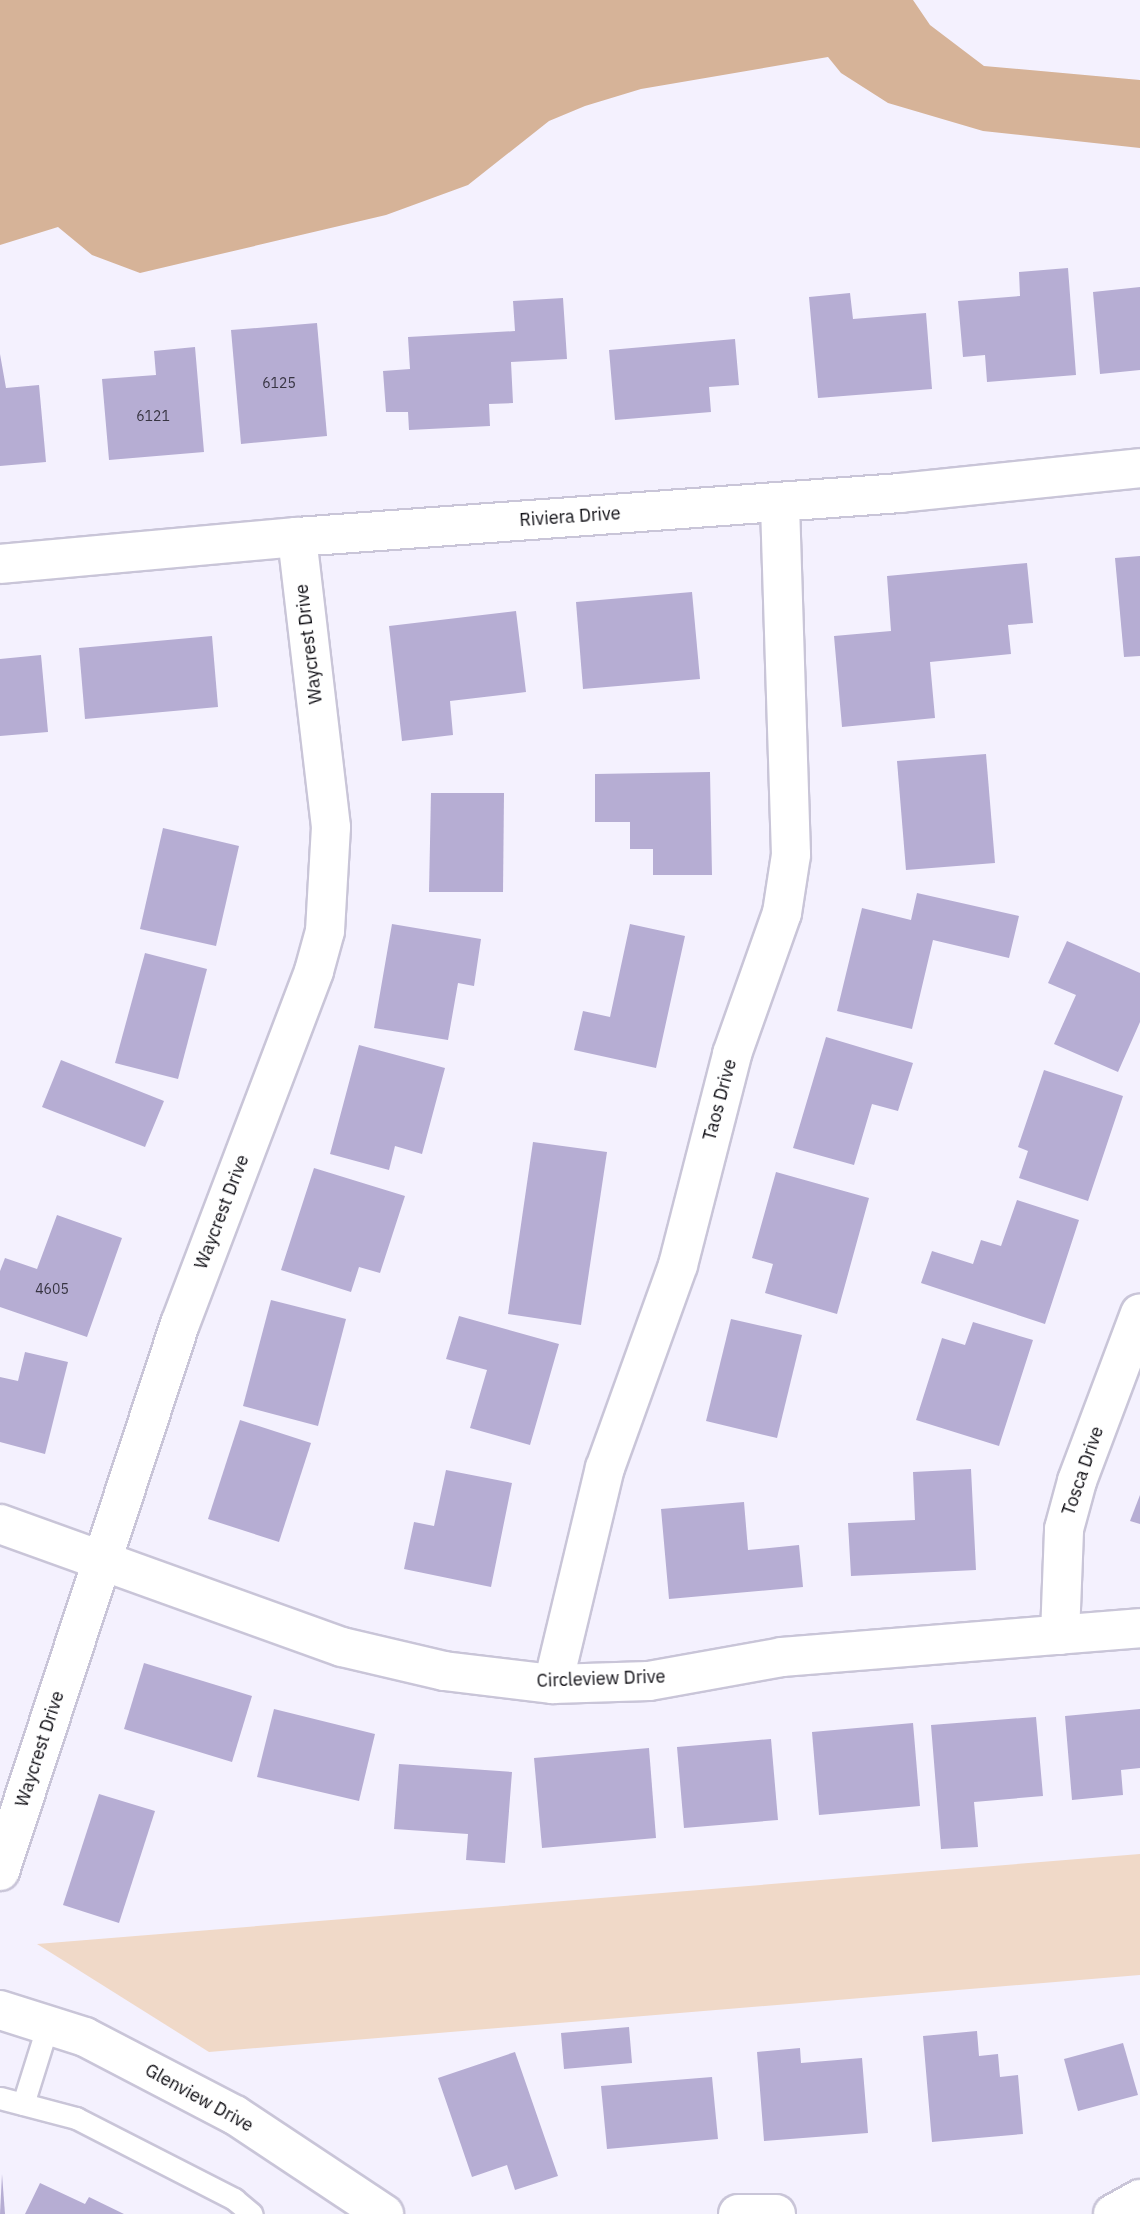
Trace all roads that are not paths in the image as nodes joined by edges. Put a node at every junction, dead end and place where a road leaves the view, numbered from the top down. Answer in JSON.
{"nodes":[{"id":1,"x":1140,"y":468,"type":"edge"},
{"id":2,"x":780,"y":502,"type":"junction"},
{"id":3,"x":297,"y":537,"type":"junction"},
{"id":4,"x":0,"y":564,"type":"edge"},
{"id":5,"x":1140,"y":1313,"type":"edge"},
{"id":6,"x":0,"y":1524,"type":"edge"},
{"id":7,"x":102,"y":1561,"type":"junction"},
{"id":8,"x":1140,"y":1628,"type":"edge"},
{"id":9,"x":1060,"y":1635,"type":"junction"},
{"id":10,"x":553,"y":1684,"type":"junction"},
{"id":11,"x":0,"y":1871,"type":"edge"},
{"id":12,"x":0,"y":2010,"type":"edge"},
{"id":13,"x":48,"y":2024,"type":"junction"},
{"id":14,"x":0,"y":2098,"type":"edge"},
{"id":15,"x":23,"y":2104,"type":"junction"},
{"id":16,"x":1140,"y":2199,"type":"edge"},
{"id":17,"x":253,"y":2214,"type":"edge"},
{"id":18,"x":384,"y":2214,"type":"edge"},
{"id":19,"x":738,"y":2214,"type":"edge"},
{"id":20,"x":776,"y":2214,"type":"edge"},
{"id":21,"x":1113,"y":2214,"type":"edge"}],
"edges":[{"from":1,"to":2,"type":"street","name":"Riviera Drive"},
{"from":2,"to":3,"type":"street","name":"Riviera Drive"},
{"from":2,"to":10,"type":"street","name":"Taos Drive"},
{"from":3,"to":4,"type":"street","name":"Riviera Drive"},
{"from":3,"to":7,"type":"street","name":"Waycrest Drive"},
{"from":5,"to":9,"type":"street","name":"Tosca Drive"},
{"from":6,"to":7,"type":"street","name":"Circleview Drive"},
{"from":7,"to":10,"type":"street","name":"Circleview Drive"},
{"from":7,"to":11,"type":"street","name":"Waycrest Drive"},
{"from":8,"to":9,"type":"street","name":"Circleview Drive"},
{"from":9,"to":10,"type":"street","name":"Circleview Drive"},
{"from":12,"to":13,"type":"street","name":"Glenview Drive"},
{"from":13,"to":15,"type":"lane"},
{"from":13,"to":18,"type":"street","name":"Glenview Drive"},
{"from":14,"to":15,"type":"lane"},
{"from":15,"to":17,"type":"lane"},
{"from":16,"to":21,"type":"street"},
{"from":19,"to":20,"type":"street"}]}
